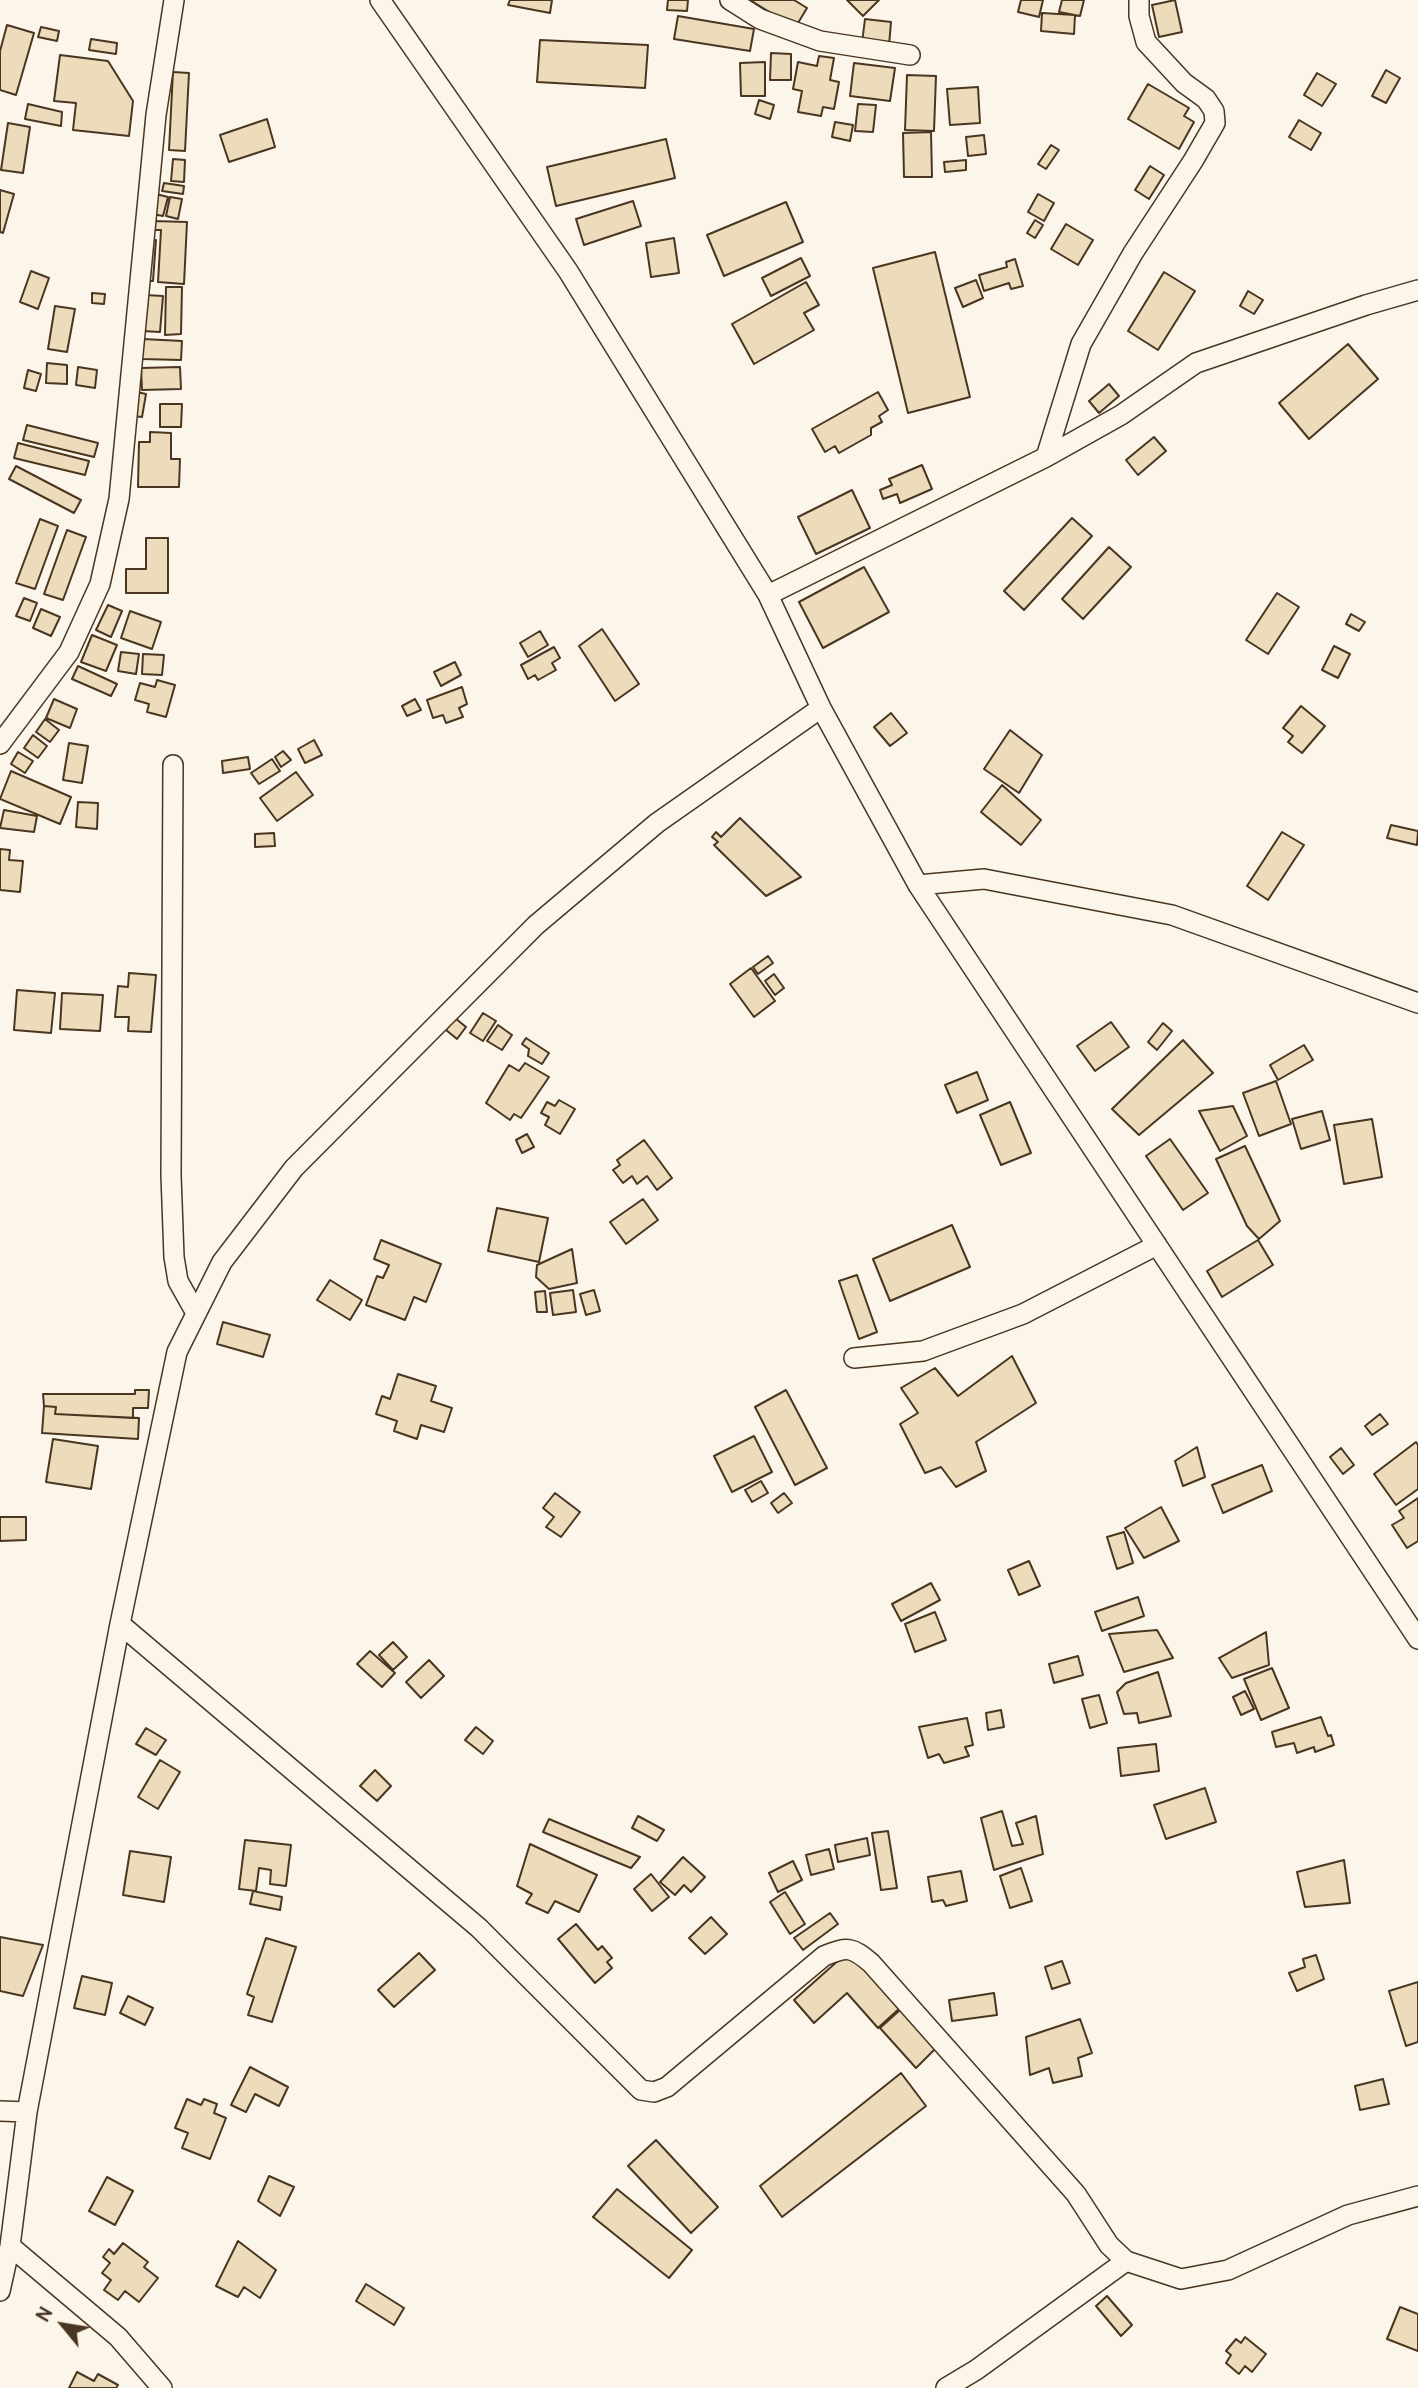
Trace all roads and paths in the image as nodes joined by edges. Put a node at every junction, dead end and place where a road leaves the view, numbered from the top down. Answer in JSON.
{"nodes":[{"id":1,"x":174,"y":0,"type":"edge"},
{"id":2,"x":380,"y":0,"type":"edge"},
{"id":3,"x":730,"y":0,"type":"edge"},
{"id":4,"x":1139,"y":0,"type":"edge"},
{"id":5,"x":910,"y":55,"type":"dead end"},
{"id":6,"x":1418,"y":290,"type":"edge"},
{"id":7,"x":1046,"y":457,"type":"junction"},
{"id":8,"x":768,"y":595,"type":"junction"},
{"id":9,"x":821,"y":708,"type":"junction"},
{"id":10,"x":2,"y":736,"type":"edge"},
{"id":11,"x":173,"y":765,"type":"dead end"},
{"id":12,"x":918,"y":885,"type":"junction"},
{"id":13,"x":1418,"y":1003,"type":"edge"},
{"id":14,"x":1157,"y":1245,"type":"junction"},
{"id":15,"x":196,"y":1313,"type":"junction"},
{"id":16,"x":854,"y":1358,"type":"dead end"},
{"id":17,"x":120,"y":1624,"type":"junction"},
{"id":18,"x":1418,"y":1639,"type":"edge"},
{"id":19,"x":0,"y":2111,"type":"edge"},
{"id":20,"x":27,"y":2112,"type":"junction"},
{"id":21,"x":1418,"y":2196,"type":"edge"},
{"id":22,"x":10,"y":2246,"type":"junction"},
{"id":23,"x":1126,"y":2261,"type":"junction"},
{"id":24,"x":0,"y":2291,"type":"edge"},
{"id":25,"x":162,"y":2388,"type":"edge"},
{"id":26,"x":946,"y":2388,"type":"edge"}],
"edges":[{"from":1,"to":10,"type":"street"},
{"from":2,"to":8,"type":"street"},
{"from":3,"to":5,"type":"street"},
{"from":4,"to":7,"type":"street"},
{"from":6,"to":7,"type":"street"},
{"from":7,"to":8,"type":"street"},
{"from":8,"to":9,"type":"street"},
{"from":9,"to":12,"type":"street"},
{"from":9,"to":15,"type":"street"},
{"from":11,"to":15,"type":"street"},
{"from":12,"to":13,"type":"street"},
{"from":12,"to":14,"type":"street"},
{"from":14,"to":16,"type":"street"},
{"from":14,"to":18,"type":"street"},
{"from":15,"to":17,"type":"street"},
{"from":17,"to":20,"type":"street"},
{"from":17,"to":23,"type":"street"},
{"from":19,"to":20,"type":"street"},
{"from":20,"to":22,"type":"street"},
{"from":21,"to":23,"type":"street"},
{"from":22,"to":24,"type":"street"},
{"from":22,"to":25,"type":"street"},
{"from":23,"to":26,"type":"street"}]}
